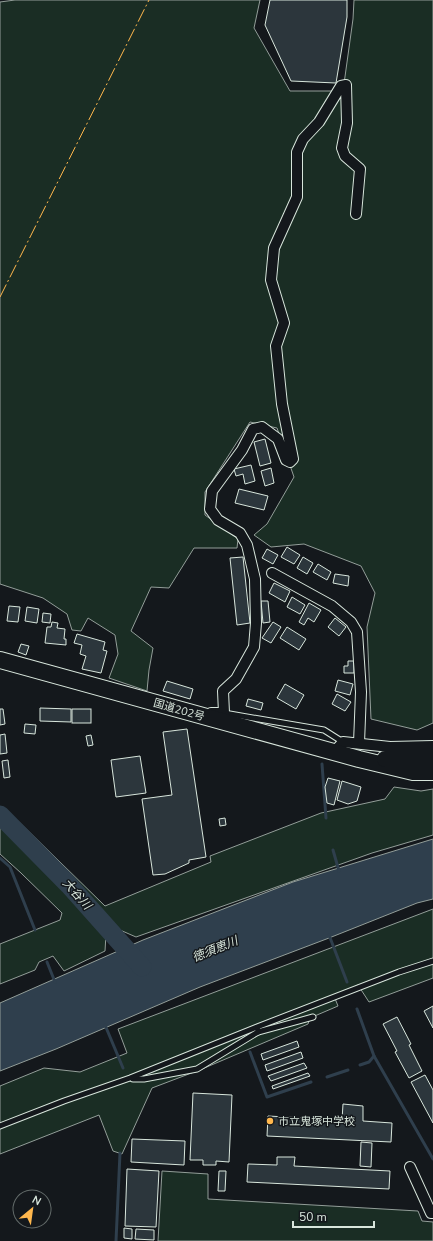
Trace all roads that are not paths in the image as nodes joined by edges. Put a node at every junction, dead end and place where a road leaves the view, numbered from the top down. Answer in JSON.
{"nodes":[{"id":1,"x":356,"y":214,"type":"dead end"},
{"id":2,"x":272,"y":573,"type":"dead end"},
{"id":3,"x":0,"y":660,"type":"edge"},
{"id":4,"x":224,"y":713,"type":"junction"},
{"id":5,"x":206,"y":718,"type":"junction"},
{"id":6,"x":433,"y":746,"type":"edge"},
{"id":7,"x":339,"y":747,"type":"junction"},
{"id":8,"x":359,"y":751,"type":"junction"},
{"id":9,"x":433,"y":759,"type":"edge"},
{"id":10,"x":433,"y":772,"type":"edge"},
{"id":11,"x":433,"y":961,"type":"edge"},
{"id":12,"x":313,"y":1018,"type":"dead end"},
{"id":13,"x":258,"y":1030,"type":"junction"},
{"id":14,"x":130,"y":1078,"type":"junction"},
{"id":15,"x":0,"y":1126,"type":"edge"},
{"id":16,"x":410,"y":1167,"type":"dead end"},
{"id":17,"x":433,"y":1213,"type":"edge"}],
"edges":[{"from":1,"to":4,"type":"street"},
{"from":2,"to":8,"type":"street"},
{"from":3,"to":5,"type":"highway","name":"国道202号"},
{"from":4,"to":5,"type":"street"},
{"from":4,"to":7,"type":"lane"},
{"from":5,"to":7,"type":"highway","name":"国道202号"},
{"from":6,"to":8,"type":"street"},
{"from":7,"to":8,"type":"highway","name":"国道202号"},
{"from":8,"to":9,"type":"highway","name":"国道202号"},
{"from":8,"to":10,"type":"highway","name":"国道202号"},
{"from":11,"to":13,"type":"lane"},
{"from":12,"to":13,"type":"lane"},
{"from":13,"to":14,"type":"lane"},
{"from":13,"to":14,"type":"lane"},
{"from":14,"to":15,"type":"lane"},
{"from":16,"to":17,"type":"street"}]}
